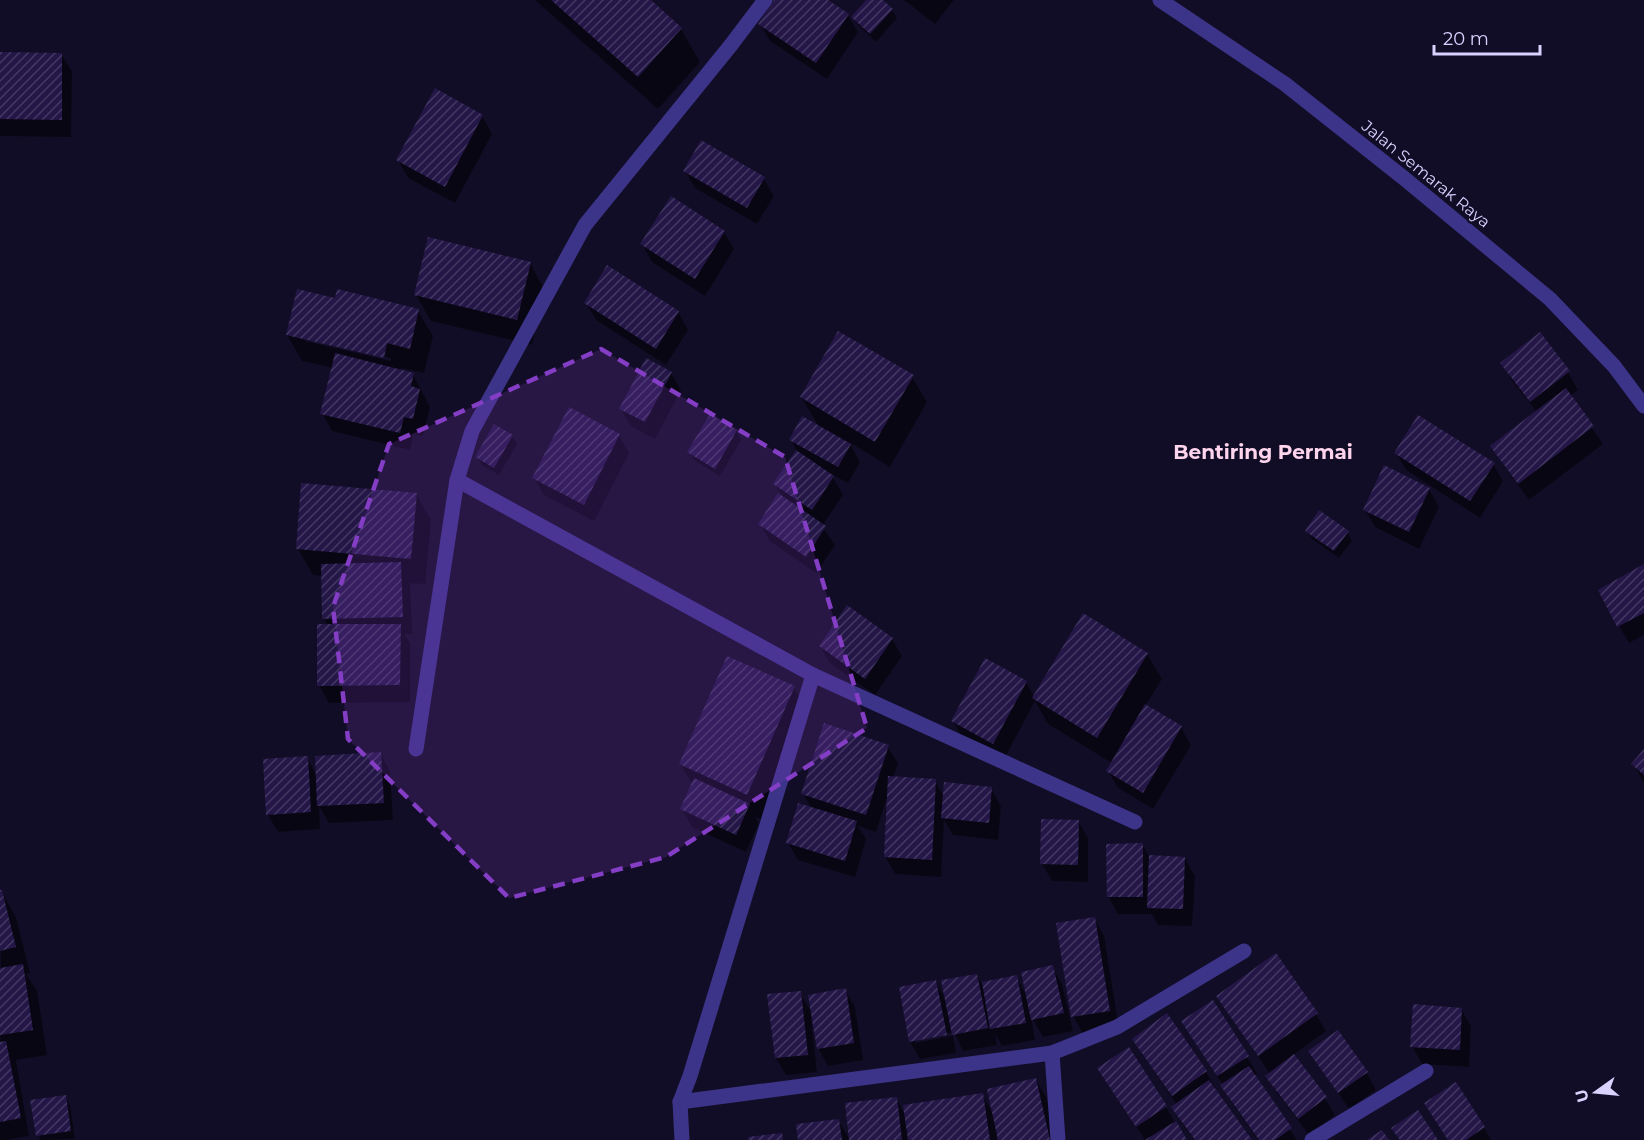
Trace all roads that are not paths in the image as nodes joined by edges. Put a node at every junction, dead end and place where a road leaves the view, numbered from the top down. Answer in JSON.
{"nodes":[{"id":1,"x":765,"y":0,"type":"edge"},
{"id":2,"x":1160,"y":0,"type":"edge"},
{"id":3,"x":1644,"y":406,"type":"edge"},
{"id":4,"x":457,"y":480,"type":"junction"},
{"id":5,"x":813,"y":675,"type":"junction"},
{"id":6,"x":416,"y":749,"type":"dead end"},
{"id":7,"x":1135,"y":822,"type":"dead end"},
{"id":8,"x":1244,"y":951,"type":"dead end"},
{"id":9,"x":1052,"y":1053,"type":"junction"},
{"id":10,"x":1426,"y":1071,"type":"dead end"},
{"id":11,"x":680,"y":1102,"type":"junction"},
{"id":12,"x":682,"y":1140,"type":"edge"},
{"id":13,"x":1058,"y":1140,"type":"edge"},
{"id":14,"x":1312,"y":1140,"type":"edge"}],
"edges":[{"from":1,"to":4,"type":"street"},
{"from":2,"to":3,"type":"street","name":"Jalan Semarak Raya"},
{"from":4,"to":5,"type":"street"},
{"from":4,"to":6,"type":"street"},
{"from":5,"to":7,"type":"street"},
{"from":5,"to":11,"type":"street"},
{"from":8,"to":9,"type":"street"},
{"from":9,"to":11,"type":"street"},
{"from":9,"to":13,"type":"street"},
{"from":10,"to":14,"type":"street"},
{"from":11,"to":12,"type":"street"}]}
